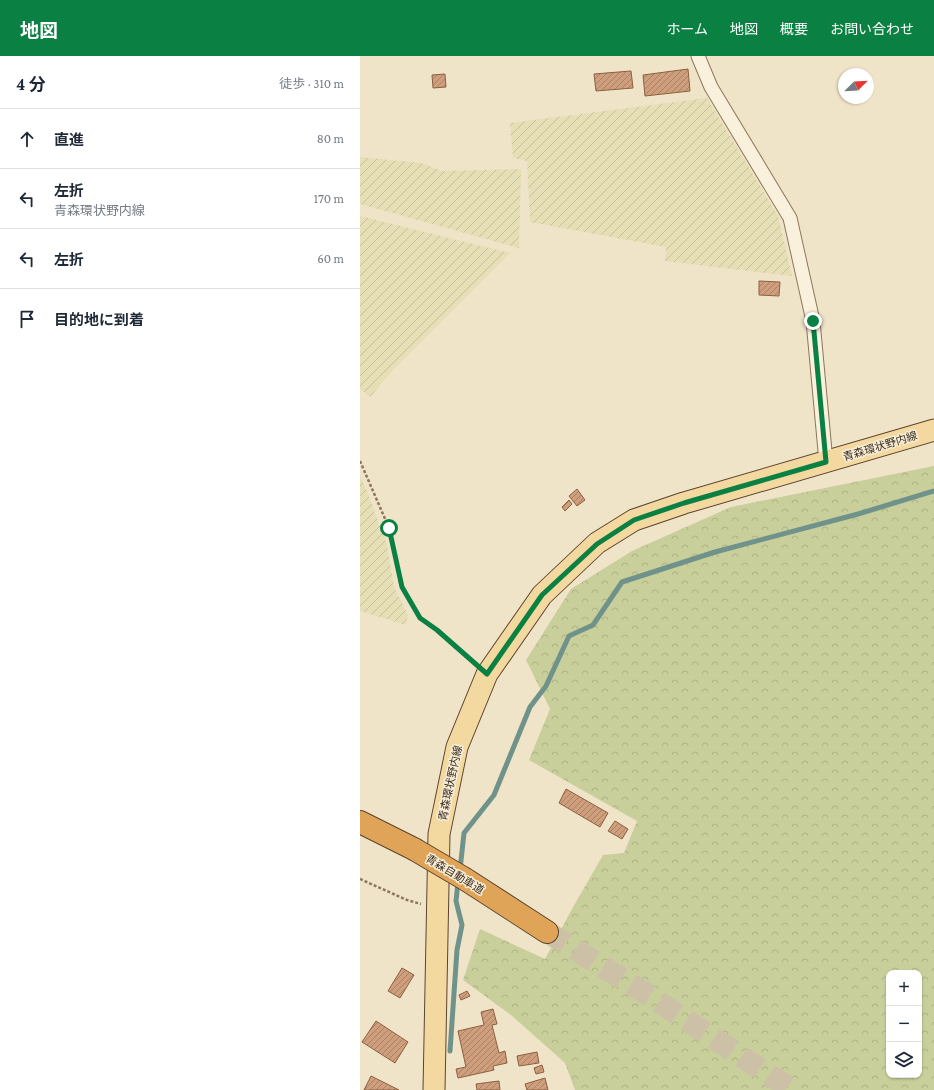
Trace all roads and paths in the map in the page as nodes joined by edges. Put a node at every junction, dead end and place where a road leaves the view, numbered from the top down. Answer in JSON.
{"nodes":[{"id":1,"x":698,"y":56,"type":"edge"},
{"id":2,"x":934,"y":430,"type":"edge"},
{"id":3,"x":360,"y":462,"type":"edge"},
{"id":4,"x":826,"y":462,"type":"junction"},
{"id":5,"x":487,"y":674,"type":"junction"},
{"id":6,"x":360,"y":822,"type":"edge"},
{"id":7,"x":360,"y":879,"type":"edge"},
{"id":8,"x":438,"y":908,"type":"junction"},
{"id":9,"x":547,"y":932,"type":"tunnel mouth"},
{"id":10,"x":434,"y":1090,"type":"edge"}],
"edges":[{"from":1,"to":4,"type":"street"},
{"from":2,"to":4,"type":"main road","name":"青森環状野内線"},
{"from":3,"to":5,"type":"path"},
{"from":4,"to":5,"type":"main road","name":"青森環状野内線"},
{"from":5,"to":8,"type":"main road","name":"青森環状野内線"},
{"from":6,"to":9,"type":"highway","name":"青森自動車道","bridge":true},
{"from":7,"to":8,"type":"path"},
{"from":8,"to":10,"type":"main road","name":"青森環状野内線"}]}
